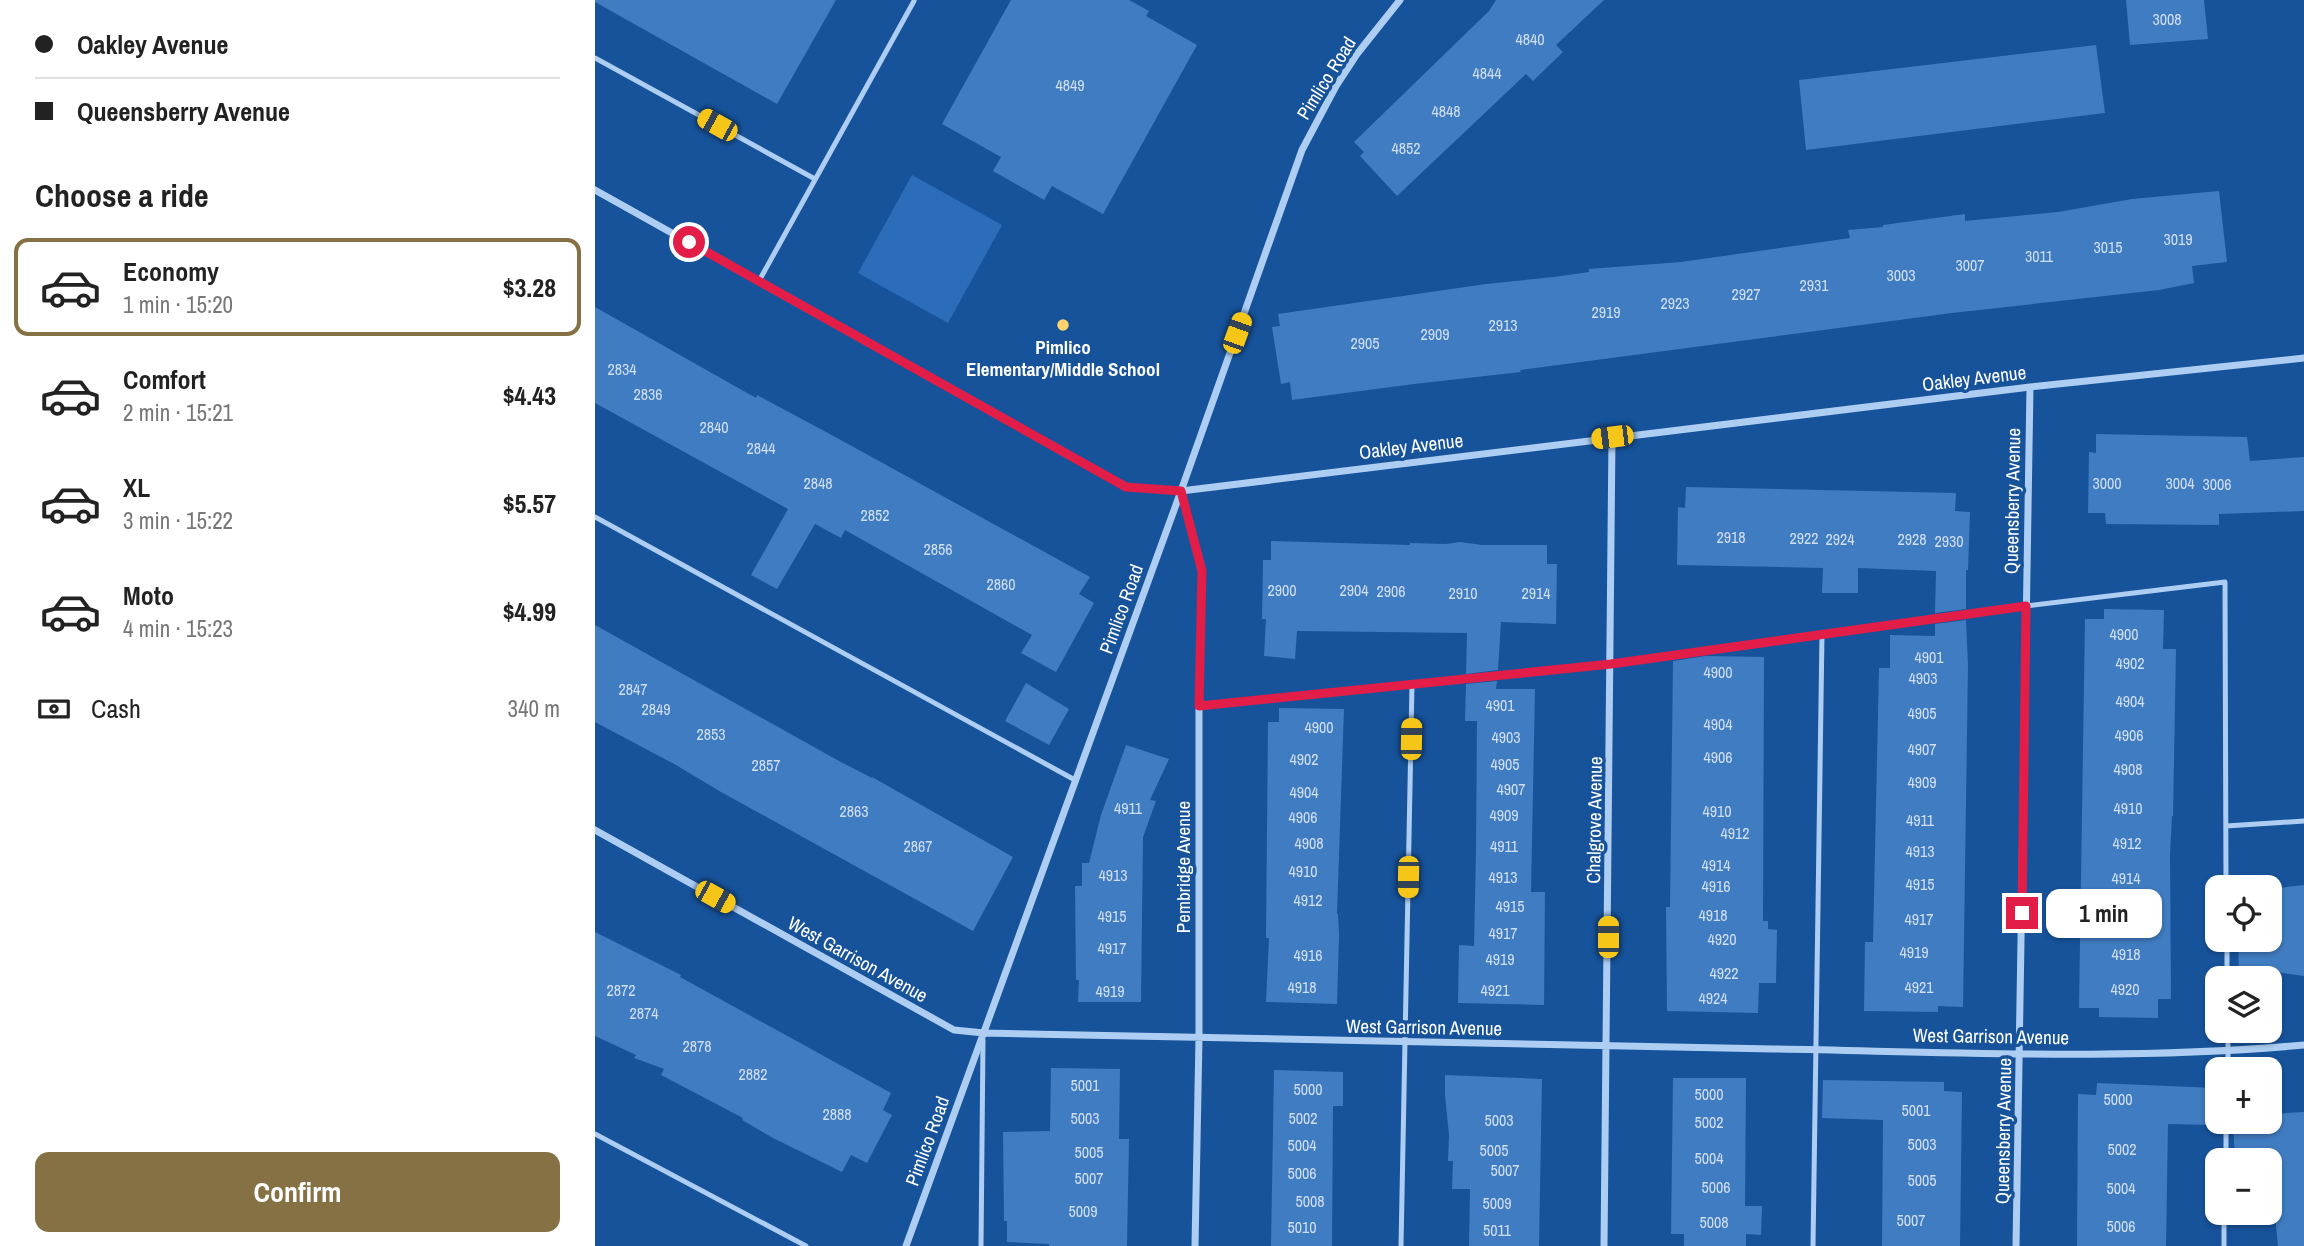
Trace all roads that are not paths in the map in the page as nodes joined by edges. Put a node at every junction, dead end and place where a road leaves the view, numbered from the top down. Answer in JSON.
{"nodes":[{"id":1,"x":1400,"y":0,"type":"edge"},
{"id":2,"x":914,"y":1,"type":"edge"},
{"id":3,"x":595,"y":58,"type":"edge"},
{"id":4,"x":815,"y":180,"type":"junction"},
{"id":5,"x":595,"y":190,"type":"edge"},
{"id":6,"x":759,"y":281,"type":"junction"},
{"id":7,"x":2304,"y":358,"type":"edge"},
{"id":8,"x":2030,"y":387,"type":"junction"},
{"id":9,"x":1612,"y":437,"type":"junction"},
{"id":10,"x":1181,"y":491,"type":"junction"},
{"id":11,"x":595,"y":517,"type":"edge"},
{"id":12,"x":2026,"y":606,"type":"junction"},
{"id":13,"x":1822,"y":635,"type":"junction"},
{"id":14,"x":1611,"y":664,"type":"junction"},
{"id":15,"x":1412,"y":684,"type":"junction"},
{"id":16,"x":1199,"y":706,"type":"junction"},
{"id":17,"x":1075,"y":780,"type":"junction"},
{"id":18,"x":2304,"y":821,"type":"edge"},
{"id":19,"x":2226,"y":826,"type":"junction"},
{"id":20,"x":595,"y":830,"type":"edge"},
{"id":21,"x":2226,"y":875,"type":"edge"},
{"id":22,"x":983,"y":1033,"type":"junction"},
{"id":23,"x":1199,"y":1038,"type":"junction"},
{"id":24,"x":1405,"y":1042,"type":"junction"},
{"id":25,"x":2228,"y":1043,"type":"edge"},
{"id":26,"x":2304,"y":1045,"type":"edge"},
{"id":27,"x":1607,"y":1046,"type":"junction"},
{"id":28,"x":1816,"y":1049,"type":"junction"},
{"id":29,"x":2228,"y":1052,"type":"junction"},
{"id":30,"x":2019,"y":1053,"type":"junction"},
{"id":31,"x":2228,"y":1057,"type":"edge"},
{"id":32,"x":595,"y":1134,"type":"edge"},
{"id":33,"x":2224,"y":1225,"type":"edge"},
{"id":34,"x":806,"y":1246,"type":"edge"},
{"id":35,"x":906,"y":1246,"type":"edge"},
{"id":36,"x":982,"y":1246,"type":"edge"},
{"id":37,"x":1195,"y":1246,"type":"edge"},
{"id":38,"x":1401,"y":1246,"type":"edge"},
{"id":39,"x":1604,"y":1246,"type":"edge"},
{"id":40,"x":1813,"y":1246,"type":"edge"},
{"id":41,"x":2016,"y":1246,"type":"edge"},
{"id":42,"x":2224,"y":1246,"type":"edge"}],
"edges":[{"from":1,"to":10,"type":"street","name":"Pimlico Road"},
{"from":2,"to":4,"type":"lane"},
{"from":3,"to":4,"type":"lane"},
{"from":4,"to":6,"type":"lane"},
{"from":5,"to":6,"type":"street","name":"Oakley Avenue"},
{"from":6,"to":10,"type":"street","name":"Oakley Avenue"},
{"from":7,"to":8,"type":"street","name":"Oakley Avenue"},
{"from":8,"to":9,"type":"street","name":"Oakley Avenue"},
{"from":8,"to":12,"type":"street","name":"Queensberry Avenue"},
{"from":9,"to":10,"type":"street","name":"Oakley Avenue"},
{"from":9,"to":14,"type":"street","name":"Chalgrove Avenue"},
{"from":10,"to":16,"type":"street","name":"Pembridge Avenue"},
{"from":10,"to":17,"type":"street","name":"Pimlico Road"},
{"from":11,"to":17,"type":"lane"},
{"from":12,"to":13,"type":"lane"},
{"from":12,"to":19,"type":"lane"},
{"from":12,"to":30,"type":"street","name":"Queensberry Avenue"},
{"from":13,"to":14,"type":"lane"},
{"from":13,"to":28,"type":"lane"},
{"from":14,"to":15,"type":"lane"},
{"from":14,"to":27,"type":"street","name":"Chalgrove Avenue"},
{"from":15,"to":16,"type":"lane"},
{"from":15,"to":24,"type":"lane"},
{"from":16,"to":23,"type":"street","name":"Pembridge Avenue"},
{"from":17,"to":22,"type":"street","name":"Pimlico Road"},
{"from":18,"to":19,"type":"lane"},
{"from":19,"to":21,"type":"lane"},
{"from":20,"to":22,"type":"street","name":"West Garrison Avenue"},
{"from":22,"to":23,"type":"street","name":"West Garrison Avenue"},
{"from":22,"to":35,"type":"street","name":"Pimlico Road"},
{"from":22,"to":36,"type":"lane"},
{"from":23,"to":24,"type":"street","name":"West Garrison Avenue"},
{"from":23,"to":37,"type":"street","name":"Pembridge Avenue"},
{"from":24,"to":27,"type":"street","name":"West Garrison Avenue"},
{"from":24,"to":38,"type":"lane"},
{"from":25,"to":29,"type":"lane"},
{"from":26,"to":29,"type":"street","name":"West Garrison Avenue"},
{"from":27,"to":28,"type":"street","name":"West Garrison Avenue"},
{"from":27,"to":39,"type":"street","name":"Chalgrove Avenue"},
{"from":28,"to":30,"type":"street","name":"West Garrison Avenue"},
{"from":28,"to":40,"type":"lane"},
{"from":29,"to":30,"type":"street","name":"West Garrison Avenue"},
{"from":29,"to":31,"type":"lane"},
{"from":30,"to":41,"type":"street","name":"Queensberry Avenue"},
{"from":32,"to":34,"type":"lane"},
{"from":33,"to":42,"type":"lane"}]}
